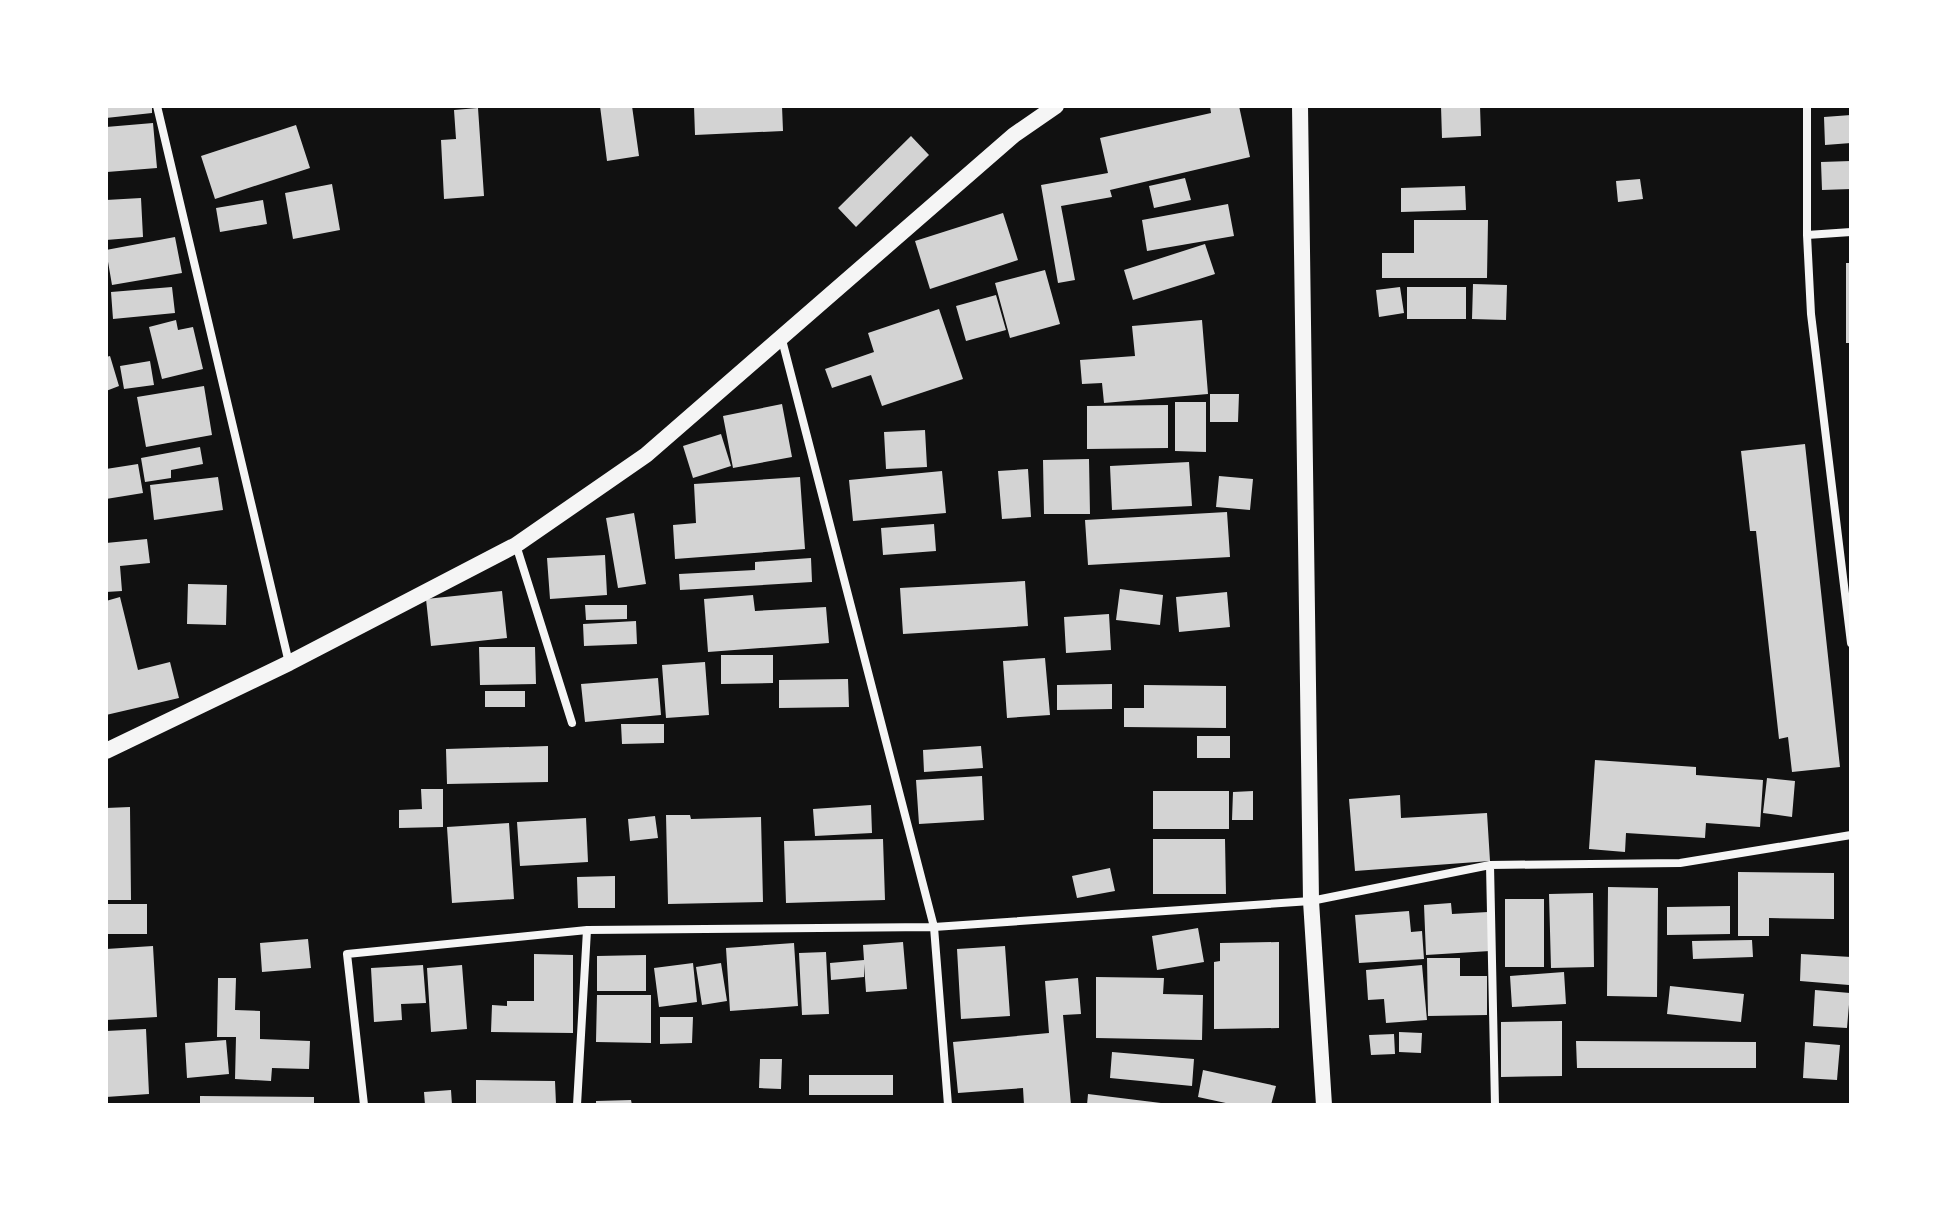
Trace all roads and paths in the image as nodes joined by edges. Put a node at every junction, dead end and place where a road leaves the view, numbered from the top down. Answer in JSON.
{"nodes":[{"id":1,"x":157,"y":106,"type":"edge"},
{"id":2,"x":1056,"y":106,"type":"edge"},
{"id":3,"x":1300,"y":106,"type":"edge"},
{"id":4,"x":1807,"y":106,"type":"edge"},
{"id":5,"x":1851,"y":232,"type":"edge"},
{"id":6,"x":1807,"y":235,"type":"junction"},
{"id":7,"x":781,"y":336,"type":"junction"},
{"id":8,"x":516,"y":545,"type":"junction"},
{"id":9,"x":1851,"y":643,"type":"edge"},
{"id":10,"x":289,"y":663,"type":"junction"},
{"id":11,"x":572,"y":723,"type":"dead end"},
{"id":12,"x":106,"y":751,"type":"edge"},
{"id":13,"x":1851,"y":835,"type":"edge"},
{"id":14,"x":1490,"y":865,"type":"junction"},
{"id":15,"x":1311,"y":901,"type":"junction"},
{"id":16,"x":934,"y":927,"type":"junction"},
{"id":17,"x":587,"y":930,"type":"junction"},
{"id":18,"x":364,"y":1105,"type":"edge"},
{"id":19,"x":577,"y":1105,"type":"edge"},
{"id":20,"x":948,"y":1105,"type":"edge"},
{"id":21,"x":1324,"y":1105,"type":"edge"},
{"id":22,"x":1495,"y":1105,"type":"edge"}],
"edges":[{"from":1,"to":10,"type":"street"},
{"from":2,"to":7,"type":"main road"},
{"from":3,"to":15,"type":"main road"},
{"from":4,"to":6,"type":"street"},
{"from":5,"to":6,"type":"street"},
{"from":6,"to":9,"type":"street"},
{"from":7,"to":8,"type":"main road"},
{"from":7,"to":16,"type":"street"},
{"from":8,"to":10,"type":"main road"},
{"from":8,"to":11,"type":"street"},
{"from":10,"to":12,"type":"main road"},
{"from":13,"to":14,"type":"street"},
{"from":14,"to":15,"type":"street"},
{"from":14,"to":22,"type":"street"},
{"from":15,"to":16,"type":"street"},
{"from":15,"to":21,"type":"main road"},
{"from":16,"to":17,"type":"street"},
{"from":16,"to":20,"type":"street"},
{"from":17,"to":18,"type":"street"},
{"from":17,"to":19,"type":"street"}]}
